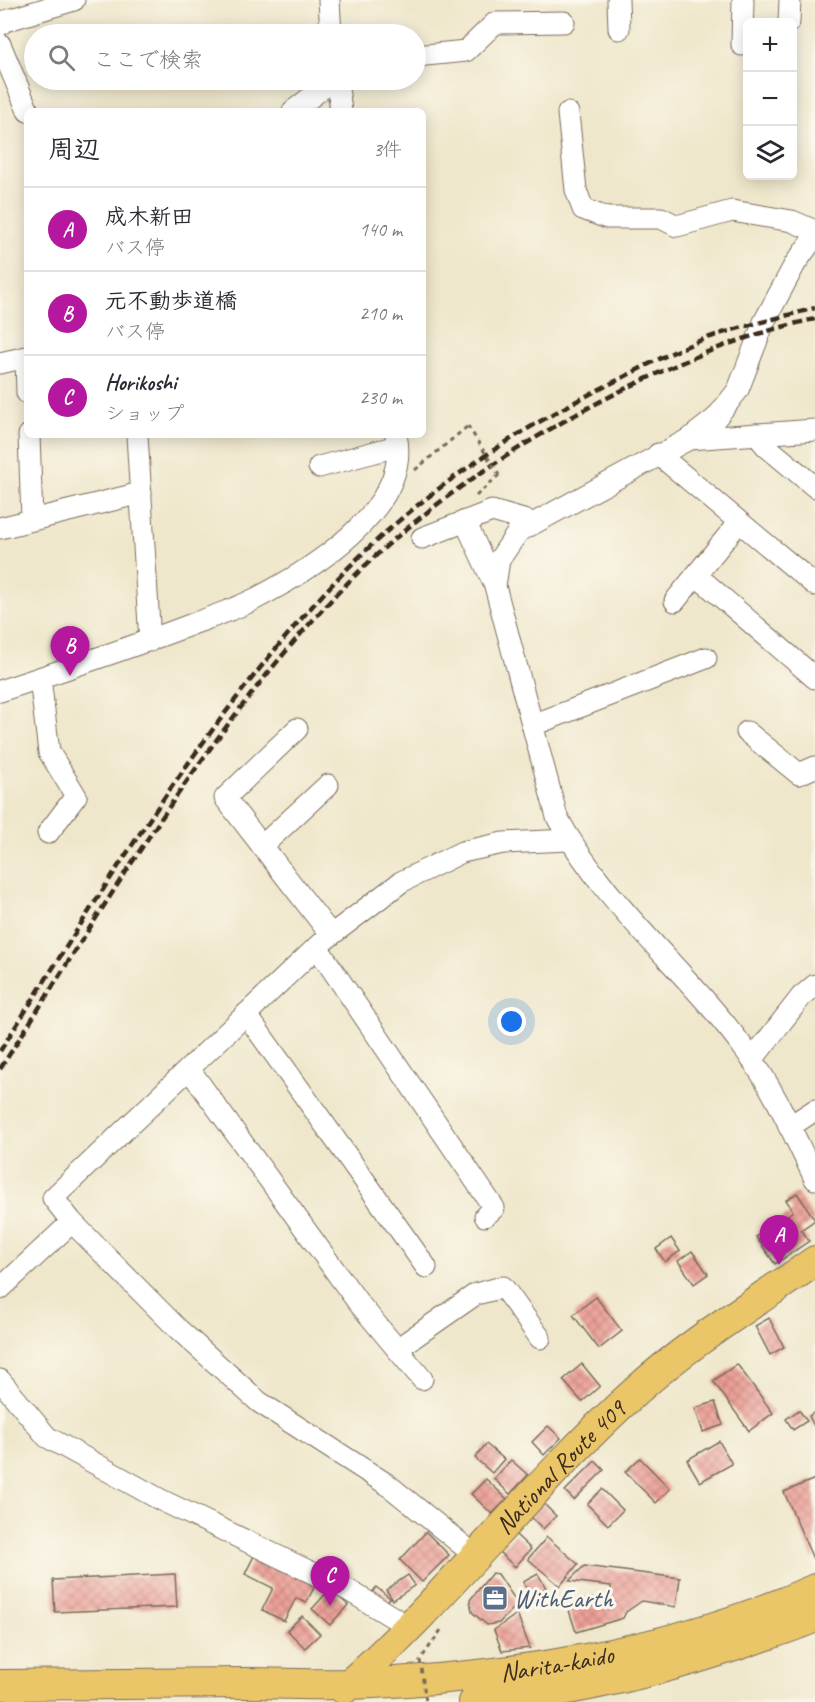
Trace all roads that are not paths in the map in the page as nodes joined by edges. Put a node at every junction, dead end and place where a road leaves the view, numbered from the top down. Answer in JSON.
{"nodes":[{"id":1,"x":74,"y":0,"type":"edge"},
{"id":2,"x":329,"y":0,"type":"edge"},
{"id":3,"x":618,"y":0,"type":"edge"},
{"id":4,"x":743,"y":0,"type":"edge"},
{"id":5,"x":789,"y":0,"type":"edge"},
{"id":6,"x":789,"y":18,"type":"edge"},
{"id":7,"x":564,"y":22,"type":"dead end"},
{"id":8,"x":330,"y":24,"type":"edge"},
{"id":9,"x":0,"y":25,"type":"edge"},
{"id":10,"x":619,"y":29,"type":"dead end"},
{"id":11,"x":0,"y":44,"type":"edge"},
{"id":12,"x":742,"y":45,"type":"dead end"},
{"id":13,"x":426,"y":55,"type":"edge"},
{"id":14,"x":321,"y":90,"type":"edge"},
{"id":15,"x":337,"y":90,"type":"edge"},
{"id":16,"x":26,"y":108,"type":"edge"},
{"id":17,"x":297,"y":108,"type":"edge"},
{"id":18,"x":340,"y":108,"type":"edge"},
{"id":19,"x":568,"y":113,"type":"dead end"},
{"id":20,"x":815,"y":234,"type":"edge"},
{"id":21,"x":24,"y":357,"type":"edge"},
{"id":22,"x":0,"y":363,"type":"edge"},
{"id":23,"x":815,"y":430,"type":"edge"},
{"id":24,"x":756,"y":434,"type":"junction"},
{"id":25,"x":28,"y":438,"type":"edge"},
{"id":26,"x":137,"y":438,"type":"edge"},
{"id":27,"x":689,"y":439,"type":"junction"},
{"id":28,"x":397,"y":441,"type":"edge"},
{"id":29,"x":658,"y":454,"type":"junction"},
{"id":30,"x":319,"y":467,"type":"dead end"},
{"id":31,"x":815,"y":487,"type":"edge"},
{"id":32,"x":141,"y":493,"type":"junction"},
{"id":33,"x":32,"y":519,"type":"junction"},
{"id":34,"x":465,"y":521,"type":"junction"},
{"id":35,"x":739,"y":522,"type":"junction"},
{"id":36,"x":534,"y":523,"type":"junction"},
{"id":37,"x":0,"y":528,"type":"edge"},
{"id":38,"x":422,"y":538,"type":"dead end"},
{"id":39,"x":696,"y":575,"type":"junction"},
{"id":40,"x":813,"y":579,"type":"edge"},
{"id":41,"x":495,"y":586,"type":"junction"},
{"id":42,"x":675,"y":601,"type":"dead end"},
{"id":43,"x":150,"y":641,"type":"junction"},
{"id":44,"x":706,"y":658,"type":"dead end"},
{"id":45,"x":39,"y":678,"type":"junction"},
{"id":46,"x":815,"y":678,"type":"edge"},
{"id":47,"x":0,"y":692,"type":"edge"},
{"id":48,"x":533,"y":725,"type":"junction"},
{"id":49,"x":297,"y":729,"type":"dead end"},
{"id":50,"x":747,"y":732,"type":"dead end"},
{"id":51,"x":815,"y":767,"type":"edge"},
{"id":52,"x":328,"y":785,"type":"dead end"},
{"id":53,"x":48,"y":832,"type":"dead end"},
{"id":54,"x":569,"y":840,"type":"junction"},
{"id":55,"x":262,"y":846,"type":"junction"},
{"id":56,"x":324,"y":941,"type":"junction"},
{"id":57,"x":815,"y":985,"type":"edge"},
{"id":58,"x":246,"y":1014,"type":"junction"},
{"id":59,"x":752,"y":1060,"type":"junction"},
{"id":60,"x":189,"y":1069,"type":"junction"},
{"id":61,"x":815,"y":1110,"type":"edge"},
{"id":62,"x":789,"y":1127,"type":"junction"},
{"id":63,"x":815,"y":1179,"type":"edge"},
{"id":64,"x":485,"y":1216,"type":"dead end"},
{"id":65,"x":72,"y":1222,"type":"junction"},
{"id":66,"x":815,"y":1261,"type":"edge"},
{"id":67,"x":426,"y":1267,"type":"dead end"},
{"id":68,"x":0,"y":1289,"type":"edge"},
{"id":69,"x":540,"y":1338,"type":"dead end"},
{"id":70,"x":397,"y":1349,"type":"junction"},
{"id":71,"x":422,"y":1378,"type":"dead end"},
{"id":72,"x":0,"y":1380,"type":"edge"},
{"id":73,"x":476,"y":1556,"type":"junction"},
{"id":74,"x":815,"y":1588,"type":"edge"},
{"id":75,"x":815,"y":1617,"type":"edge"},
{"id":76,"x":409,"y":1627,"type":"junction"},
{"id":77,"x":0,"y":1685,"type":"edge"},
{"id":78,"x":340,"y":1693,"type":"edge"},
{"id":79,"x":570,"y":1697,"type":"edge"},
{"id":80,"x":509,"y":1700,"type":"edge"},
{"id":81,"x":474,"y":1702,"type":"edge"}],
"edges":[{"from":1,"to":9,"type":"street"},
{"from":2,"to":8,"type":"street"},
{"from":3,"to":10,"type":"street"},
{"from":4,"to":12,"type":"street"},
{"from":5,"to":6,"type":"street"},
{"from":7,"to":13,"type":"street"},
{"from":11,"to":16,"type":"street"},
{"from":14,"to":17,"type":"street"},
{"from":15,"to":18,"type":"street"},
{"from":19,"to":20,"type":"street"},
{"from":20,"to":27,"type":"street"},
{"from":21,"to":22,"type":"street"},
{"from":23,"to":24,"type":"street"},
{"from":24,"to":27,"type":"street"},
{"from":24,"to":31,"type":"street"},
{"from":25,"to":33,"type":"street"},
{"from":26,"to":32,"type":"street"},
{"from":27,"to":29,"type":"street"},
{"from":28,"to":30,"type":"street"},
{"from":28,"to":43,"type":"street"},
{"from":29,"to":35,"type":"street"},
{"from":29,"to":36,"type":"street"},
{"from":32,"to":33,"type":"street"},
{"from":32,"to":43,"type":"street"},
{"from":33,"to":37,"type":"street"},
{"from":34,"to":36,"type":"street"},
{"from":34,"to":38,"type":"street"},
{"from":34,"to":41,"type":"street"},
{"from":35,"to":39,"type":"street"},
{"from":35,"to":40,"type":"street"},
{"from":36,"to":41,"type":"street"},
{"from":39,"to":42,"type":"street"},
{"from":39,"to":46,"type":"street"},
{"from":41,"to":48,"type":"street"},
{"from":43,"to":45,"type":"street"},
{"from":44,"to":48,"type":"street"},
{"from":45,"to":47,"type":"street"},
{"from":45,"to":53,"type":"street"},
{"from":48,"to":54,"type":"street"},
{"from":49,"to":55,"type":"street"},
{"from":50,"to":51,"type":"street"},
{"from":52,"to":55,"type":"street"},
{"from":54,"to":56,"type":"street"},
{"from":54,"to":59,"type":"street"},
{"from":55,"to":56,"type":"street"},
{"from":56,"to":58,"type":"street"},
{"from":56,"to":64,"type":"street"},
{"from":57,"to":59,"type":"street"},
{"from":58,"to":60,"type":"street"},
{"from":58,"to":67,"type":"street"},
{"from":59,"to":62,"type":"street"},
{"from":60,"to":65,"type":"street"},
{"from":60,"to":70,"type":"street"},
{"from":61,"to":62,"type":"street"},
{"from":62,"to":63,"type":"street"},
{"from":65,"to":68,"type":"street"},
{"from":65,"to":73,"type":"street"},
{"from":66,"to":73,"type":"highway","name":"National Route 409"},
{"from":69,"to":70,"type":"street"},
{"from":70,"to":71,"type":"street"},
{"from":72,"to":76,"type":"street"},
{"from":73,"to":76,"type":"highway","name":"National Route 409"},
{"from":74,"to":78,"type":"highway","name":"Narita-kaido"},
{"from":75,"to":79,"type":"highway","name":"Narita-kaido"},
{"from":76,"to":78,"type":"highway","name":"National Route 409"},
{"from":77,"to":78,"type":"highway","name":"Narita-kaido"},
{"from":79,"to":80,"type":"highway","name":"Narita-kaido"},
{"from":80,"to":81,"type":"highway","name":"Narita-kaido"}]}
